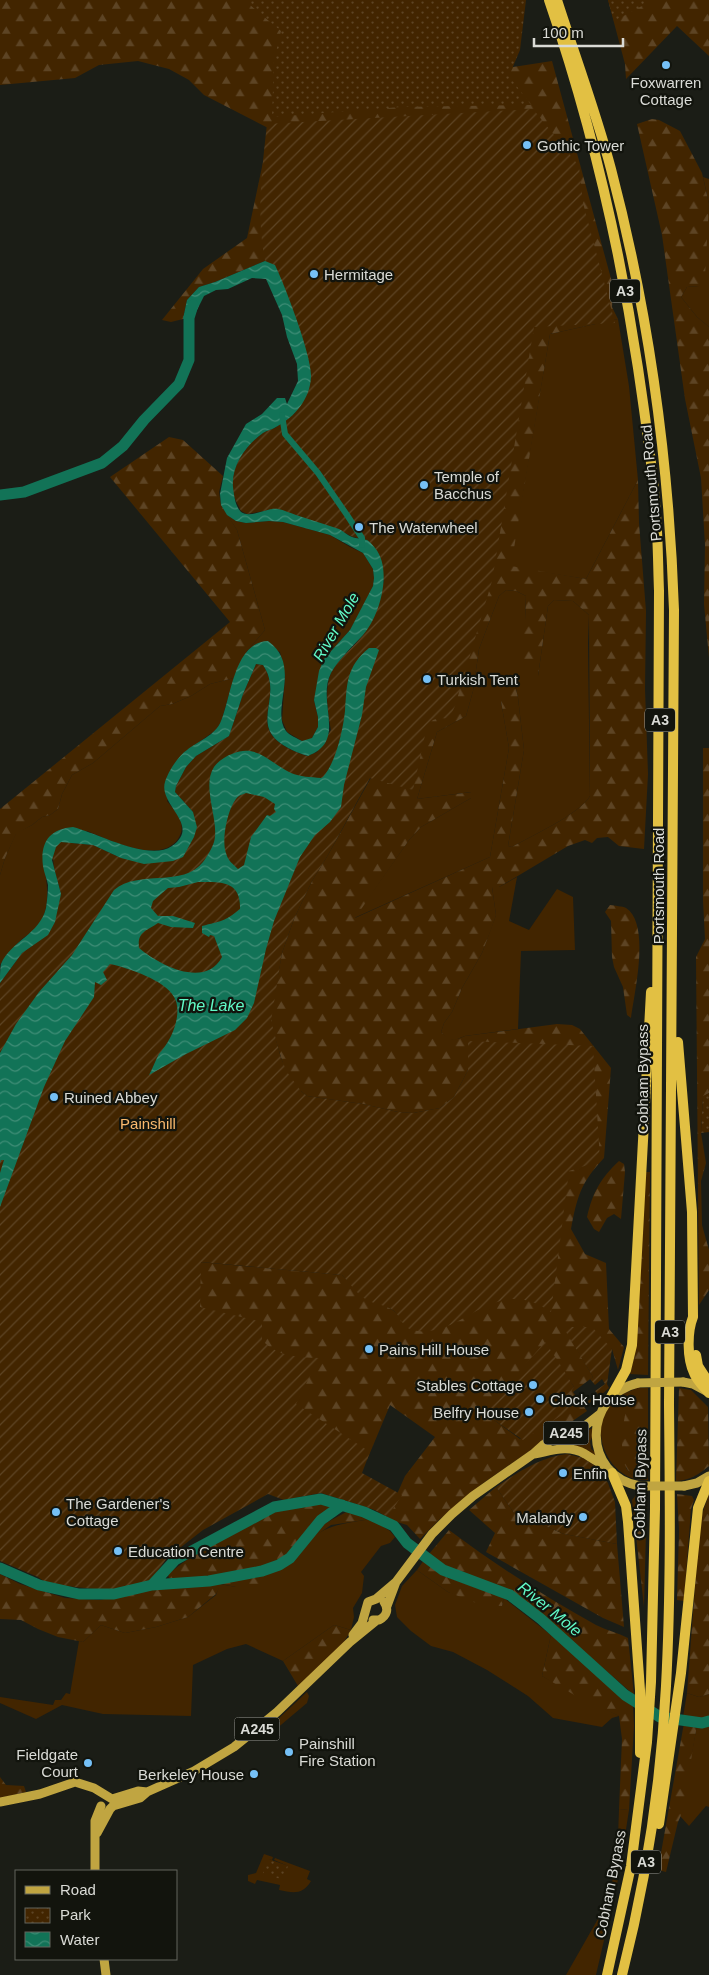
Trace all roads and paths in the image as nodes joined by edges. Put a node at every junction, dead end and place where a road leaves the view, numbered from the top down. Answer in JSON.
{"nodes":[{"id":1,"x":549,"y":0,"type":"edge"},
{"id":2,"x":558,"y":0,"type":"edge"},
{"id":3,"x":657,"y":959,"type":"junction"},
{"id":4,"x":672,"y":976,"type":"junction"},
{"id":5,"x":693,"y":1317,"type":"junction"},
{"id":6,"x":709,"y":1383,"type":"edge"},
{"id":7,"x":709,"y":1393,"type":"edge"},
{"id":8,"x":611,"y":1397,"type":"junction"},
{"id":9,"x":600,"y":1414,"type":"junction"},
{"id":10,"x":534,"y":1454,"type":"junction"},
{"id":11,"x":609,"y":1470,"type":"junction"},
{"id":12,"x":709,"y":1476,"type":"edge"},
{"id":13,"x":709,"y":1481,"type":"edge"},
{"id":14,"x":396,"y":1582,"type":"junction"},
{"id":15,"x":376,"y":1599,"type":"junction"},
{"id":16,"x":387,"y":1606,"type":"junction"},
{"id":17,"x":366,"y":1613,"type":"junction"},
{"id":18,"x":376,"y":1620,"type":"junction"},
{"id":19,"x":350,"y":1642,"type":"junction"},
{"id":20,"x":644,"y":1742,"type":"junction"},
{"id":21,"x":666,"y":1748,"type":"junction"},
{"id":22,"x":0,"y":1802,"type":"edge"},
{"id":23,"x":108,"y":1803,"type":"junction"},
{"id":24,"x":95,"y":1870,"type":"edge"},
{"id":25,"x":104,"y":1960,"type":"edge"},
{"id":26,"x":106,"y":1975,"type":"edge"},
{"id":27,"x":607,"y":1975,"type":"edge"},
{"id":28,"x":622,"y":1975,"type":"edge"}],
"edges":[{"from":1,"to":3,"type":"highway","name":"Portsmouth Road","number":"A3"},
{"from":2,"to":4,"type":"highway","name":"Portsmouth Road","number":"A3"},
{"from":3,"to":8,"type":"highway"},
{"from":3,"to":20,"type":"highway","name":"Cobham Bypass","number":"A3"},
{"from":4,"to":5,"type":"highway"},
{"from":4,"to":21,"type":"highway","name":"Cobham Bypass","number":"A3"},
{"from":5,"to":6,"type":"highway"},
{"from":5,"to":7,"type":"highway"},
{"from":7,"to":8,"type":"main road","bridge":true},
{"from":8,"to":9,"type":"main road"},
{"from":9,"to":10,"type":"main road","number":"A245"},
{"from":9,"to":11,"type":"main road"},
{"from":10,"to":11,"type":"main road","number":"A245"},
{"from":10,"to":14,"type":"main road","number":"A245"},
{"from":11,"to":12,"type":"main road","bridge":true},
{"from":11,"to":20,"type":"highway"},
{"from":13,"to":21,"type":"highway"},
{"from":14,"to":15,"type":"main road","number":"A245"},
{"from":14,"to":16,"type":"main road","number":"A245"},
{"from":15,"to":16,"type":"main road"},
{"from":15,"to":17,"type":"main road"},
{"from":16,"to":18,"type":"main road"},
{"from":17,"to":18,"type":"main road"},
{"from":17,"to":19,"type":"main road"},
{"from":18,"to":19,"type":"main road"},
{"from":19,"to":23,"type":"main road","number":"A245"},
{"from":20,"to":27,"type":"highway","name":"Cobham Bypass","number":"A3"},
{"from":21,"to":28,"type":"highway","name":"Cobham Bypass","number":"A3"},
{"from":22,"to":23,"type":"main road"},
{"from":23,"to":24,"type":"main road"},
{"from":25,"to":26,"type":"main road"}]}
